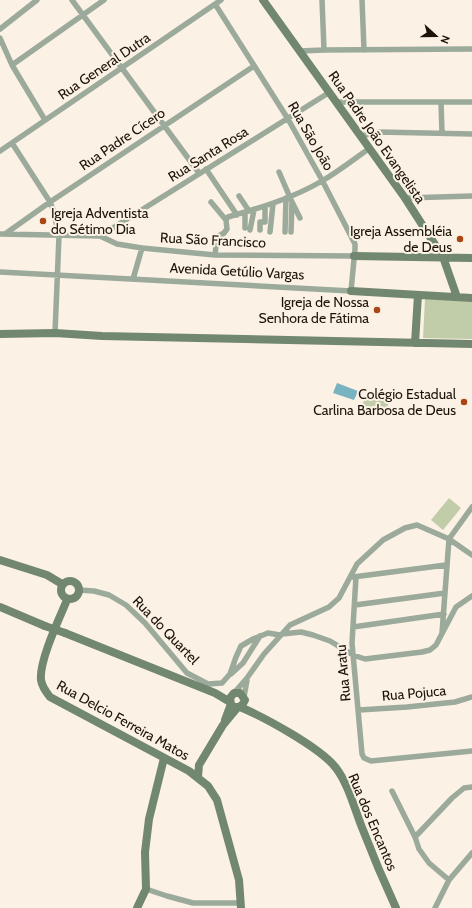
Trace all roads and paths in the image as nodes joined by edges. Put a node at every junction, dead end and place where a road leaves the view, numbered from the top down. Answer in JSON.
{"nodes":[{"id":1,"x":37,"y":0,"type":"edge"},
{"id":2,"x":72,"y":0,"type":"edge"},
{"id":3,"x":104,"y":0,"type":"edge"},
{"id":4,"x":221,"y":0,"type":"edge"},
{"id":5,"x":263,"y":0,"type":"edge"},
{"id":6,"x":322,"y":0,"type":"edge"},
{"id":7,"x":362,"y":0,"type":"edge"},
{"id":8,"x":215,"y":4,"type":"junction"},
{"id":9,"x":83,"y":15,"type":"junction"},
{"id":10,"x":0,"y":29,"type":"edge"},
{"id":11,"x":0,"y":38,"type":"edge"},
{"id":12,"x":472,"y":49,"type":"edge"},
{"id":13,"x":324,"y":50,"type":"junction"},
{"id":14,"x":364,"y":50,"type":"junction"},
{"id":15,"x":300,"y":51,"type":"junction"},
{"id":16,"x":12,"y":65,"type":"junction"},
{"id":17,"x":254,"y":66,"type":"junction"},
{"id":18,"x":122,"y":68,"type":"junction"},
{"id":19,"x":330,"y":92,"type":"junction"},
{"id":20,"x":337,"y":102,"type":"junction"},
{"id":21,"x":441,"y":102,"type":"junction"},
{"id":22,"x":472,"y":102,"type":"edge"},
{"id":23,"x":288,"y":119,"type":"junction"},
{"id":24,"x":45,"y":120,"type":"junction"},
{"id":25,"x":164,"y":125,"type":"junction"},
{"id":26,"x":442,"y":133,"type":"junction"},
{"id":27,"x":472,"y":134,"type":"edge"},
{"id":28,"x":361,"y":136,"type":"junction"},
{"id":29,"x":12,"y":143,"type":"junction"},
{"id":30,"x":370,"y":148,"type":"junction"},
{"id":31,"x":0,"y":151,"type":"edge"},
{"id":32,"x":206,"y":169,"type":"junction"},
{"id":33,"x":279,"y":172,"type":"dead end"},
{"id":34,"x":200,"y":173,"type":"junction"},
{"id":35,"x":322,"y":180,"type":"junction"},
{"id":36,"x":239,"y":196,"type":"dead end"},
{"id":37,"x":472,"y":196,"type":"edge"},
{"id":38,"x":289,"y":198,"type":"junction"},
{"id":39,"x":405,"y":198,"type":"junction"},
{"id":40,"x":50,"y":202,"type":"junction"},
{"id":41,"x":212,"y":202,"type":"dead end"},
{"id":42,"x":273,"y":204,"type":"junction"},
{"id":43,"x":265,"y":206,"type":"junction"},
{"id":44,"x":249,"y":211,"type":"junction"},
{"id":45,"x":237,"y":215,"type":"junction"},
{"id":46,"x":300,"y":218,"type":"dead end"},
{"id":47,"x":226,"y":220,"type":"junction"},
{"id":48,"x":260,"y":230,"type":"dead end"},
{"id":49,"x":270,"y":232,"type":"dead end"},
{"id":50,"x":288,"y":232,"type":"dead end"},
{"id":51,"x":2,"y":234,"type":"edge"},
{"id":52,"x":59,"y":236,"type":"junction"},
{"id":53,"x":100,"y":236,"type":"junction"},
{"id":54,"x":142,"y":248,"type":"junction"},
{"id":55,"x":215,"y":255,"type":"junction"},
{"id":56,"x":354,"y":256,"type":"junction"},
{"id":57,"x":443,"y":257,"type":"junction"},
{"id":58,"x":472,"y":258,"type":"edge"},
{"id":59,"x":0,"y":272,"type":"edge"},
{"id":60,"x":58,"y":276,"type":"junction"},
{"id":61,"x":133,"y":279,"type":"junction"},
{"id":62,"x":351,"y":291,"type":"junction"},
{"id":63,"x":418,"y":295,"type":"junction"},
{"id":64,"x":457,"y":297,"type":"junction"},
{"id":65,"x":472,"y":298,"type":"edge"},
{"id":66,"x":55,"y":333,"type":"junction"},
{"id":67,"x":0,"y":334,"type":"edge"},
{"id":68,"x":416,"y":343,"type":"junction"},
{"id":69,"x":472,"y":344,"type":"edge"},
{"id":70,"x":472,"y":507,"type":"edge"},
{"id":71,"x":449,"y":539,"type":"junction"},
{"id":72,"x":472,"y":555,"type":"edge"},
{"id":73,"x":0,"y":560,"type":"edge"},
{"id":74,"x":446,"y":565,"type":"junction"},
{"id":75,"x":354,"y":577,"type":"junction"},
{"id":76,"x":62,"y":584,"type":"junction"},
{"id":77,"x":79,"y":590,"type":"junction"},
{"id":78,"x":445,"y":593,"type":"junction"},
{"id":79,"x":472,"y":596,"type":"edge"},
{"id":80,"x":67,"y":600,"type":"junction"},
{"id":81,"x":444,"y":602,"type":"junction"},
{"id":82,"x":355,"y":605,"type":"junction"},
{"id":83,"x":0,"y":607,"type":"edge"},
{"id":84,"x":456,"y":607,"type":"junction"},
{"id":85,"x":444,"y":614,"type":"junction"},
{"id":86,"x":353,"y":627,"type":"junction"},
{"id":87,"x":281,"y":634,"type":"junction"},
{"id":88,"x":260,"y":636,"type":"junction"},
{"id":89,"x":441,"y":637,"type":"junction"},
{"id":90,"x":353,"y":655,"type":"junction"},
{"id":91,"x":230,"y":674,"type":"junction"},
{"id":92,"x":247,"y":678,"type":"junction"},
{"id":93,"x":472,"y":697,"type":"edge"},
{"id":94,"x":244,"y":698,"type":"junction"},
{"id":95,"x":234,"y":701,"type":"junction"},
{"id":96,"x":359,"y":710,"type":"junction"},
{"id":97,"x":256,"y":714,"type":"junction"},
{"id":98,"x":472,"y":751,"type":"edge"},
{"id":99,"x":164,"y":758,"type":"junction"},
{"id":100,"x":199,"y":765,"type":"junction"},
{"id":101,"x":189,"y":771,"type":"junction"},
{"id":102,"x":198,"y":777,"type":"junction"},
{"id":103,"x":472,"y":787,"type":"edge"},
{"id":104,"x":392,"y":791,"type":"dead end"},
{"id":105,"x":415,"y":837,"type":"junction"},
{"id":106,"x":472,"y":853,"type":"edge"},
{"id":107,"x":450,"y":880,"type":"junction"},
{"id":108,"x":146,"y":889,"type":"junction"},
{"id":109,"x":192,"y":905,"type":"edge"},
{"id":110,"x":241,"y":906,"type":"edge"},
{"id":111,"x":136,"y":908,"type":"edge"},
{"id":112,"x":396,"y":908,"type":"edge"},
{"id":113,"x":435,"y":908,"type":"edge"}],
"edges":[{"from":1,"to":10,"type":"street"},
{"from":2,"to":9,"type":"street"},
{"from":3,"to":9,"type":"street"},
{"from":4,"to":8,"type":"street","name":"Rua General Dutra"},
{"from":5,"to":15,"type":"street","name":"Rua Padre João Evangelista"},
{"from":6,"to":13,"type":"street"},
{"from":7,"to":14,"type":"street"},
{"from":8,"to":17,"type":"street","name":"Rua São João"},
{"from":8,"to":18,"type":"street","name":"Rua General Dutra"},
{"from":9,"to":16,"type":"street"},
{"from":9,"to":18,"type":"street"},
{"from":11,"to":16,"type":"street"},
{"from":12,"to":14,"type":"street"},
{"from":13,"to":14,"type":"street"},
{"from":13,"to":15,"type":"street"},
{"from":15,"to":19,"type":"street","name":"Rua Padre João Evangelista"},
{"from":16,"to":24,"type":"street"},
{"from":17,"to":23,"type":"street","name":"Rua São João"},
{"from":17,"to":25,"type":"street","name":"Rua Padre Cícero"},
{"from":18,"to":24,"type":"street","name":"Rua General Dutra"},
{"from":18,"to":25,"type":"street"},
{"from":19,"to":20,"type":"street","name":"Rua Padre João Evangelista"},
{"from":19,"to":23,"type":"street","name":"Rua Santa Rosa"},
{"from":20,"to":21,"type":"street"},
{"from":20,"to":28,"type":"street","name":"Rua Padre João Evangelista"},
{"from":21,"to":22,"type":"street"},
{"from":21,"to":26,"type":"street"},
{"from":23,"to":32,"type":"street","name":"Rua Santa Rosa"},
{"from":23,"to":35,"type":"street","name":"Rua São João"},
{"from":24,"to":29,"type":"street","name":"Rua General Dutra"},
{"from":25,"to":34,"type":"street"},
{"from":25,"to":40,"type":"street","name":"Rua Padre Cícero"},
{"from":26,"to":27,"type":"street"},
{"from":26,"to":28,"type":"street"},
{"from":28,"to":30,"type":"street","name":"Rua Padre João Evangelista"},
{"from":29,"to":31,"type":"street","name":"Rua General Dutra"},
{"from":29,"to":40,"type":"street"},
{"from":30,"to":35,"type":"street"},
{"from":30,"to":39,"type":"street","name":"Rua Padre João Evangelista"},
{"from":32,"to":34,"type":"street","name":"Rua Santa Rosa"},
{"from":32,"to":45,"type":"street"},
{"from":33,"to":38,"type":"street"},
{"from":34,"to":53,"type":"street","name":"Rua Santa Rosa"},
{"from":35,"to":38,"type":"street"},
{"from":35,"to":56,"type":"street","name":"Rua São João"},
{"from":36,"to":44,"type":"street"},
{"from":37,"to":39,"type":"street"},
{"from":38,"to":42,"type":"street"},
{"from":38,"to":46,"type":"street"},
{"from":38,"to":50,"type":"street"},
{"from":39,"to":57,"type":"street","name":"Rua Padre João Evangelista"},
{"from":40,"to":51,"type":"street","name":"Rua Padre Cícero"},
{"from":40,"to":52,"type":"street"},
{"from":41,"to":47,"type":"street"},
{"from":42,"to":43,"type":"street"},
{"from":42,"to":49,"type":"street"},
{"from":43,"to":44,"type":"street"},
{"from":43,"to":48,"type":"street"},
{"from":44,"to":44,"type":"street"},
{"from":44,"to":45,"type":"street"},
{"from":45,"to":47,"type":"street"},
{"from":47,"to":55,"type":"street"},
{"from":51,"to":52,"type":"street","name":"Rua São Francisco"},
{"from":52,"to":53,"type":"street","name":"Rua São Francisco"},
{"from":52,"to":60,"type":"street"},
{"from":53,"to":54,"type":"street","name":"Rua São Francisco"},
{"from":54,"to":55,"type":"street","name":"Rua São Francisco"},
{"from":54,"to":61,"type":"street"},
{"from":55,"to":56,"type":"street","name":"Rua São Francisco"},
{"from":56,"to":57,"type":"street"},
{"from":56,"to":62,"type":"street","name":"Rua São João"},
{"from":57,"to":58,"type":"street"},
{"from":57,"to":64,"type":"street","name":"Rua Padre João Evangelista"},
{"from":59,"to":60,"type":"street","name":"Avenida Getúlio Vargas"},
{"from":60,"to":61,"type":"street","name":"Avenida Getúlio Vargas"},
{"from":60,"to":66,"type":"street"},
{"from":61,"to":62,"type":"street","name":"Avenida Getúlio Vargas"},
{"from":62,"to":63,"type":"street","name":"Avenida Getúlio Vargas"},
{"from":63,"to":64,"type":"street","name":"Avenida Getúlio Vargas"},
{"from":63,"to":68,"type":"street"},
{"from":64,"to":65,"type":"street","name":"Avenida Getúlio Vargas"},
{"from":66,"to":67,"type":"street"},
{"from":66,"to":68,"type":"street"},
{"from":68,"to":69,"type":"street"},
{"from":70,"to":71,"type":"street"},
{"from":71,"to":72,"type":"street"},
{"from":71,"to":74,"type":"street"},
{"from":71,"to":75,"type":"street"},
{"from":73,"to":76,"type":"street"},
{"from":74,"to":75,"type":"street"},
{"from":74,"to":78,"type":"street"},
{"from":75,"to":82,"type":"street","name":"Rua Aratu"},
{"from":75,"to":87,"type":"street"},
{"from":76,"to":77,"type":"street"},
{"from":76,"to":80,"type":"street"},
{"from":77,"to":80,"type":"street"},
{"from":77,"to":91,"type":"street","name":"Rua do Quartel"},
{"from":78,"to":81,"type":"street"},
{"from":78,"to":82,"type":"street"},
{"from":79,"to":84,"type":"street"},
{"from":80,"to":99,"type":"street","name":"Rua Delcio Ferreira Matos"},
{"from":81,"to":84,"type":"street"},
{"from":81,"to":85,"type":"street"},
{"from":82,"to":86,"type":"street","name":"Rua Aratu"},
{"from":83,"to":95,"type":"street","name":"Rua do Quartel","bridge":true},
{"from":84,"to":89,"type":"street"},
{"from":85,"to":86,"type":"street"},
{"from":85,"to":89,"type":"street"},
{"from":86,"to":90,"type":"street","name":"Rua Aratu"},
{"from":87,"to":88,"type":"street"},
{"from":87,"to":90,"type":"street"},
{"from":87,"to":92,"type":"street"},
{"from":88,"to":91,"type":"street","name":"Rua do Quartel"},
{"from":88,"to":91,"type":"street"},
{"from":89,"to":90,"type":"street"},
{"from":90,"to":96,"type":"street","name":"Rua Aratu"},
{"from":92,"to":94,"type":"street"},
{"from":92,"to":95,"type":"street"},
{"from":93,"to":96,"type":"street","name":"Rua Pojuca"},
{"from":94,"to":95,"type":"street"},
{"from":94,"to":95,"type":"street"},
{"from":94,"to":97,"type":"street","name":"Rua dos Encantos"},
{"from":95,"to":97,"type":"street","name":"Rua dos Encantos"},
{"from":95,"to":100,"type":"street"},
{"from":96,"to":98,"type":"street","name":"Rua Aratu"},
{"from":97,"to":112,"type":"street","name":"Rua dos Encantos"},
{"from":99,"to":101,"type":"street","name":"Rua Delcio Ferreira Matos"},
{"from":99,"to":108,"type":"street"},
{"from":100,"to":101,"type":"street"},
{"from":100,"to":102,"type":"street"},
{"from":101,"to":102,"type":"street","name":"Rua Delcio Ferreira Matos"},
{"from":102,"to":110,"type":"street","name":"Rua Delcio Ferreira Matos"},
{"from":103,"to":105,"type":"street"},
{"from":104,"to":105,"type":"street"},
{"from":105,"to":107,"type":"street"},
{"from":106,"to":107,"type":"street"},
{"from":107,"to":113,"type":"street"},
{"from":108,"to":109,"type":"street"},
{"from":108,"to":111,"type":"street"},
{"from":109,"to":110,"type":"street"}]}
